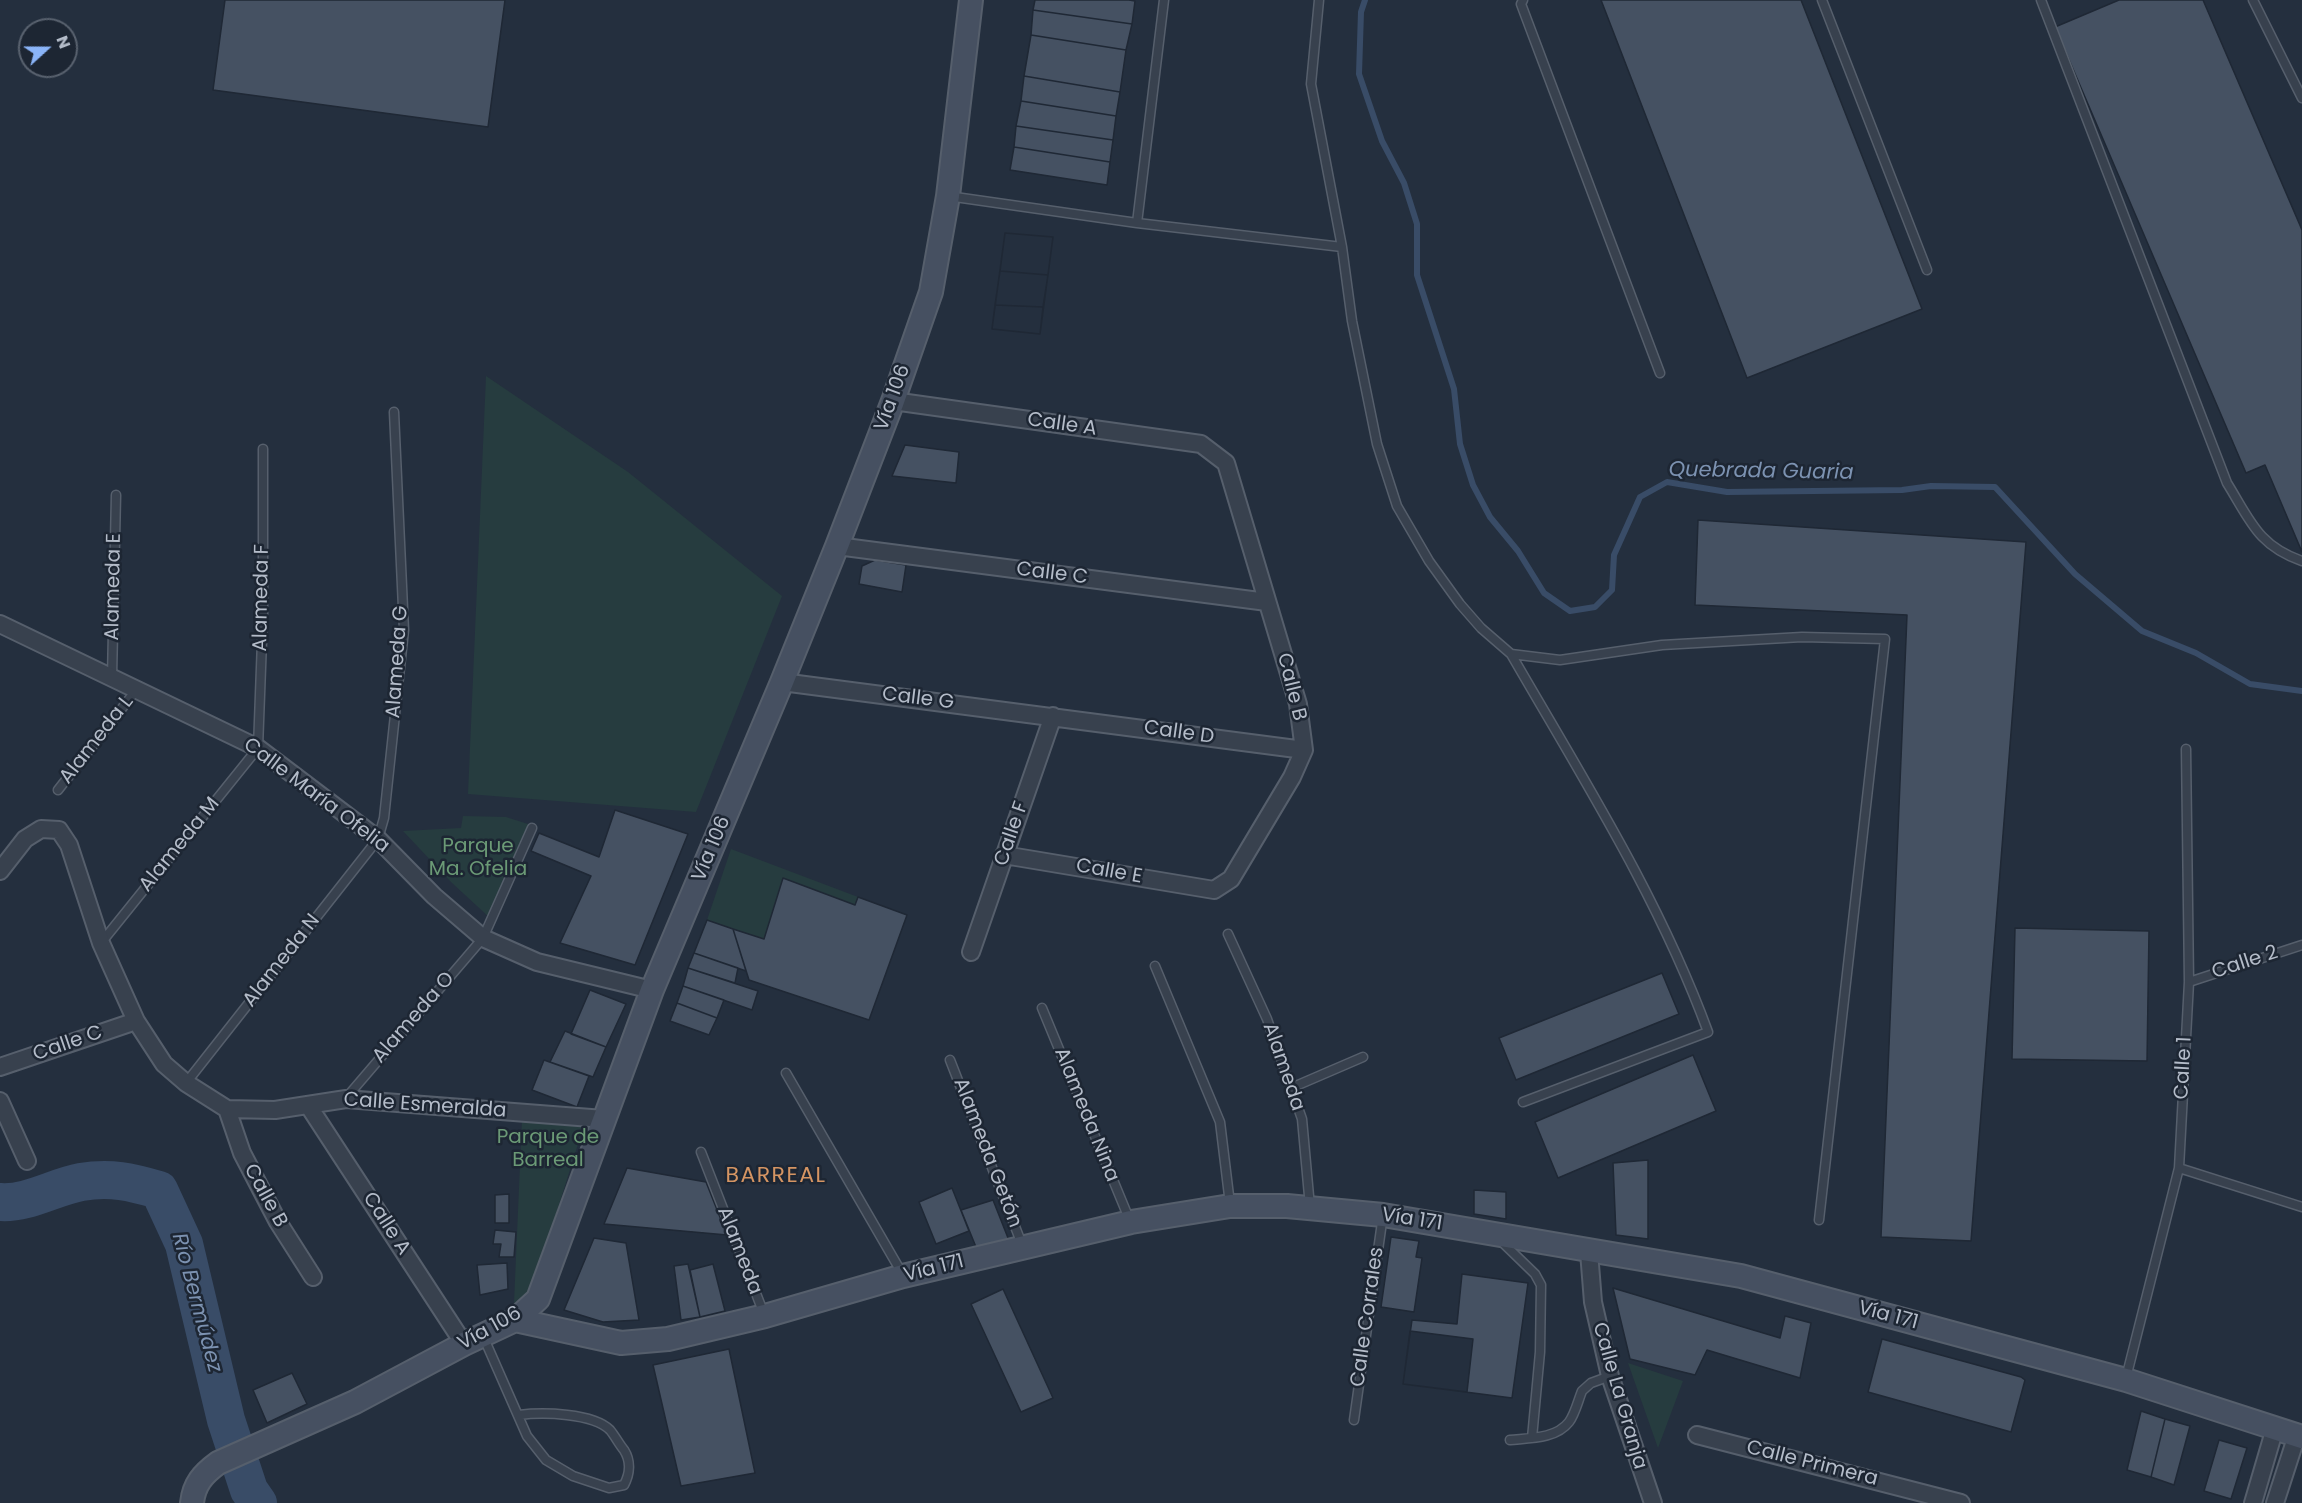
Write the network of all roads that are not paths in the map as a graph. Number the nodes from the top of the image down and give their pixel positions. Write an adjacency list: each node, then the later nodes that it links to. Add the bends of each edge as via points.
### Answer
1 (971, 0): 9 (main road, Vía 106)
2 (1164, 0): 10 (lane)
3 (1319, 0): 11 (lane, via 1311,84)
4 (1523, 0): 13 (lane, via 1521,4)
5 (1822, 0): 12 (lane)
6 (2041, 0): 20 (lane, via 2227,483 2259,536 2283,555)
7 (2253, 0): 8 (lane)
8 (2302, 98)
9 (948, 196): 10 (lane); 14 (main road, Vía 106, via 931,292)
10 (1137, 223): 11 (lane)
11 (1342, 247): 23 (lane, via 1352,321 1377,444 1397,506 1460,604)
12 (1927, 270)
13 (1660, 373)
14 (893, 401): 17 (street, Calle A, via 1201,444); 19 (main road, Vía 106)
15 (394, 412): 33 (lane, Alameda G, via 404,630 384,818)
16 (263, 448): 28 (lane, Alameda F)
17 (1226, 463): 21 (street, Calle B)
18 (116, 495): 24 (lane, Alameda E)
19 (837, 546): 21 (street, Calle C); 25 (main road, Vía 106)
20 (2302, 561)
21 (1267, 602): 30 (street, Calle B, via 1298,704)
22 (1, 626): 24 (street, Calle María Ofelia)
23 (1511, 654): 54 (lane, via 1630,860 1675,950 1708,1032); 65 (lane, via 1560,660 1662,645 1802,637 1885,639)
24 (112, 678): 26 (street, Calle María Ofelia)
25 (782, 682): 27 (street, Calle G); 43 (main road, Vía 106)
26 (137, 689): 28 (street, Calle María Ofelia); 31 (lane, Alameda L)
27 (1053, 716): 30 (street, Calle D); 34 (street, Calle F)
28 (258, 748): 33 (street, Calle María Ofelia); 38 (lane, Alameda M)
29 (2187, 749): 42 (lane, Calle 1)
30 (1304, 750): 34 (street, Calle E, via 1231,879 1214,890)
31 (58, 790)
32 (532, 828): 37 (lane, Alameda O)
33 (378, 838): 37 (street, Calle María Ofelia, via 434,896); 50 (lane, Alameda N)
34 (1004, 855): 40 (street, Calle F)
35 (0, 871): 38 (street, via 25,839 41,829 59,830 69,845)
36 (1228, 934): 51 (lane, Alameda, via 1267,1019)
37 (483, 938): 43 (street, Calle María Ofelia, via 537,962); 52 (lane, Alameda O)
38 (101, 943): 45 (street)
39 (2302, 945): 42 (lane, Calle 2)
40 (972, 952)
41 (1155, 966): 61 (lane, via 1220,1122)
42 (2188, 982): 60 (lane, Calle 1)
43 (652, 990): 57 (main road, Vía 106)
44 (1042, 1008): 66 (lane, Alameda Nina)
45 (136, 1021): 48 (street, Calle C); 50 (street, via 164,1064)
46 (1363, 1057): 51 (lane)
47 (950, 1060): 68 (lane, Alameda Getón)
48 (0, 1067)
49 (786, 1073): 70 (lane)
50 (186, 1083): 56 (street)
51 (1291, 1088): 63 (lane, Alameda, via 1302,1119)
52 (345, 1099): 55 (street, Calle Esmeralda); 57 (street, Calle Esmeralda)
53 (0, 1101): 59 (street)
54 (1523, 1102)
55 (308, 1105): 56 (street, Calle Esmeralda, via 275,1110); 74 (street, Calle A)
56 (227, 1109): 71 (street, Calle B, via 242,1153 278,1222)
57 (604, 1119): 73 (main road, Vía 106, via 538,1299)
58 (701, 1152): 72 (lane, Alameda)
59 (27, 1161)
60 (2179, 1168): 62 (lane); 76 (lane, Calle 1)
61 (1230, 1206): 63 (main road, Vía 171); 66 (main road, Vía 171)
62 (2302, 1207)
63 (1310, 1208): 64 (main road, Vía 171)
64 (1383, 1215): 67 (main road, Vía 171); 78 (lane, Calle Corrales)
65 (1819, 1220)
66 (1131, 1222): 68 (main road, Vía 171)
67 (1493, 1233): 69 (main road, Vía 171); 82 (lane, via 1541,1284)
68 (1024, 1247): 70 (main road, Vía 171)
69 (1589, 1252): 75 (street, Calle La Granja, via 1593,1302); 76 (main road, Vía 171, via 1741,1276)
70 (903, 1276): 72 (main road, Vía 171)
71 (313, 1277)
72 (765, 1316): 73 (main road, Vía 171, via 668,1340 621,1343)
73 (515, 1320): 74 (main road, Vía 106)
74 (474, 1340): 77 (lane); 85 (main road, Vía 106, via 355,1402 218,1463 209,1469)
75 (1610, 1376): 82 (lane, via 1582,1391 1565,1426); 84 (street, Calle La Granja)
76 (2126, 1380): 79 (main road, Vía 171)
77 (519, 1415): 77 (lane, via 527,1436 546,1460 573,1476 609,1488 624,1485 629,1476 628,1456 609,1429 590,1419)
78 (1354, 1420)
79 (2275, 1428): 81 (main road, Vía 171); 90 (street)
80 (1697, 1435): 86 (street, Calle Primera)
81 (2300, 1436): 91 (street)
82 (1532, 1438): 83 (lane)
83 (1510, 1440)
84 (1645, 1484): 87 (street); 88 (street, Calle La Granja)
85 (198, 1497)
86 (1939, 1500): 89 (street, Calle Primera)
87 (1638, 1503)
88 (1653, 1503)
89 (1961, 1503)
90 (2253, 1503)
91 (2275, 1503)

